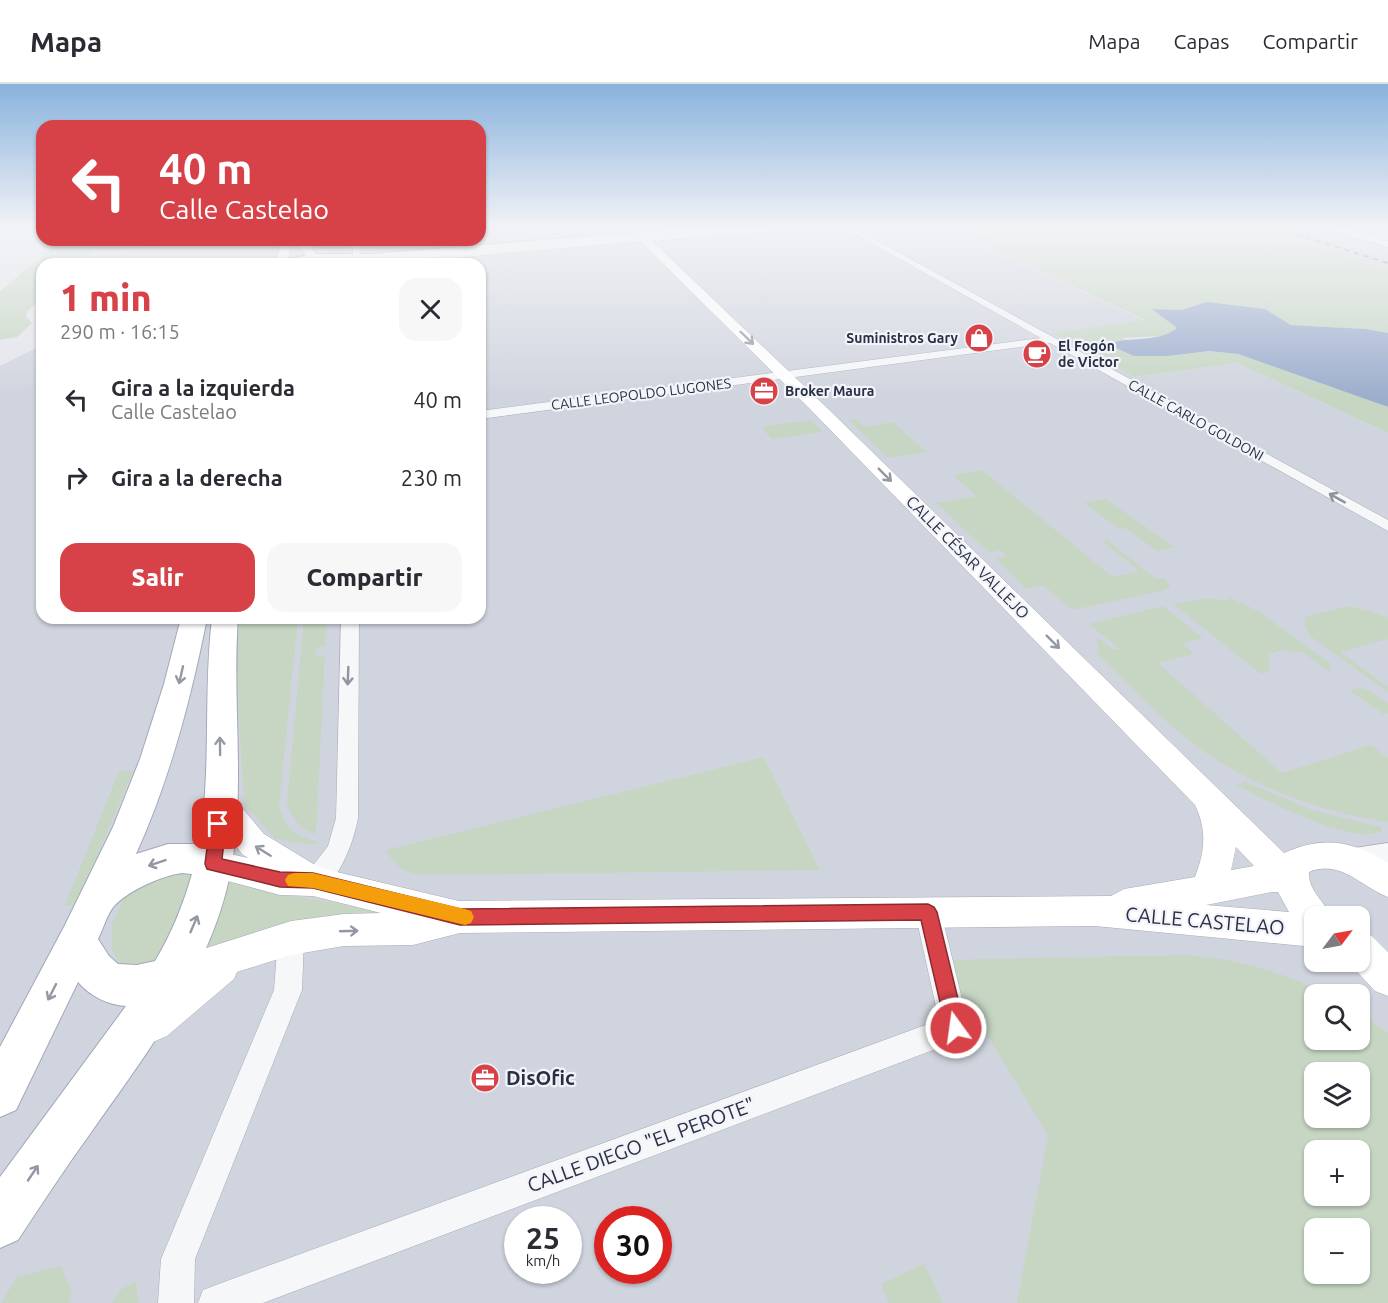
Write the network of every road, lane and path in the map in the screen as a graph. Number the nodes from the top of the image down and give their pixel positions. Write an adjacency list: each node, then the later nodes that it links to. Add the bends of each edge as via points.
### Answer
1 (689, 284): 4 (street, CALLE CÉSAR VALLEJO, one-way to 4)
2 (950, 284): 3 (street, CALLE CARLO GOLDONI)
3 (1052, 340): 4 (street, CALLE LEOPOLDO LUGONES); 6 (street, CALLE CARLO GOLDONI, one-way to 3)
4 (785, 375): 5 (street, CALLE LEOPOLDO LUGONES); 10 (street, CALLE CÉSAR VALLEJO, one-way to 10)
5 (486, 414)
6 (1388, 526)
7 (193, 624): 19 (main road, one-way to 19, via 156,759)
8 (224, 624): 11 (main road, one-way to 8, via 219,684)
9 (350, 624): 16 (street, one-way to 16, via 347,818 340,848)
10 (1206, 795): 15 (street, CALLE CÉSAR VALLEJO, via 1273,863); 18 (street, via 1218,818 1222,841)
11 (220, 804): 14 (main road); 16 (street, one-way to 11, via 253,844)
12 (1388, 853): 13 (street)
13 (1340, 857): 15 (street, via 1306,856 1295,863); 17 (street, via 1370,869)
14 (213, 864): 16 (street, CALLE CASTELAO, via 280,880); 19 (main road, one-way to 19, via 184,856 156,862); 31 (main road, one-way to 14, via 206,896)
15 (1291, 876): 18 (street, CALLE CASTELAO); 20 (street, via 1297,897)
16 (313, 881): 23 (street, CALLE CASTELAO)
17 (1388, 882)
18 (1207, 888): 21 (street, CALLE CASTELAO)
19 (100, 894): 26 (main road)
20 (1305, 906)
21 (1095, 910): 22 (street, CALLE CASTELAO); 24 (street, CALLE CASTELAO)
22 (928, 912): 23 (street, CALLE CASTELAO); 37 (street, CALLE DIEGO "EL PEROTE", via 956,1028)
23 (460, 917): 25 (street, CALLE CASTELAO, one-way to 23, via 344,930 413,929)
24 (1304, 930)
25 (291, 938): 29 (street, CALLE CASTELAO); 36 (street, via 288,990 178,1259)
26 (78, 940): 31 (main road, via 87,962 102,980 122,986); 34 (main road, one-way to 34)
27 (1370, 947): 28 (street)
28 (1388, 949)
29 (239, 955): 31 (street, CALLE CASTELAO); 33 (street)
30 (1370, 958): 32 (street)
31 (169, 977): 33 (main road)
32 (1388, 978)
33 (125, 1046): 35 (main road, one-way to 33)
34 (0, 1094)
35 (0, 1222)
36 (176, 1303)
37 (216, 1303)

